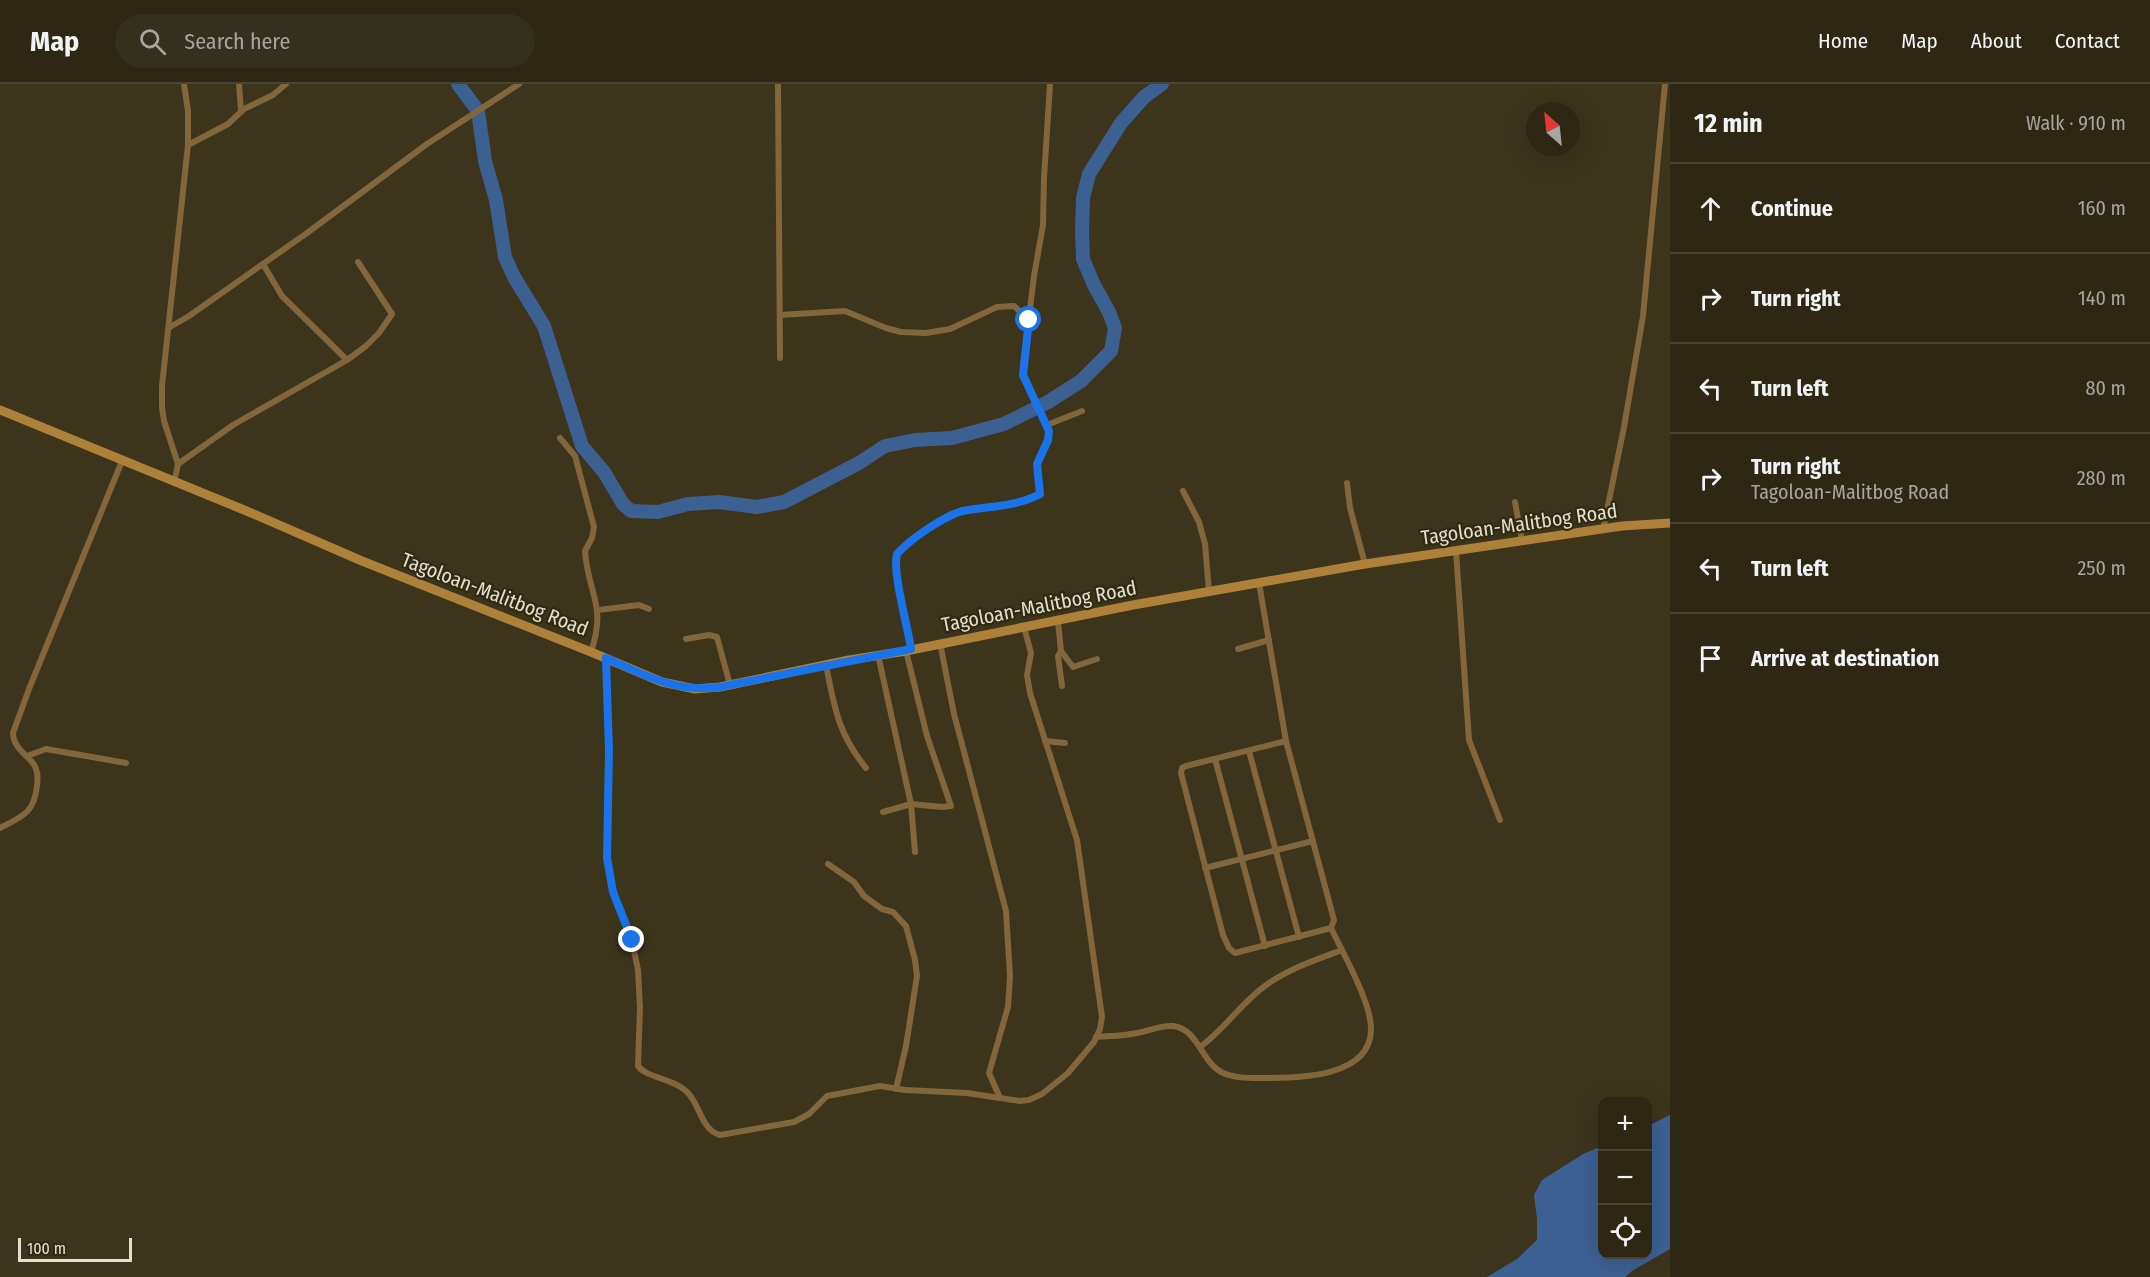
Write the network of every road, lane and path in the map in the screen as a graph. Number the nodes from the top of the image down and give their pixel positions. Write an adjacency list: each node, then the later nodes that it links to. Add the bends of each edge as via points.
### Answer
1 (184, 84): 9 (street)
2 (239, 84): 8 (street)
3 (286, 84): 8 (street)
4 (519, 84): 11 (street, via 427,144)
5 (778, 84): 12 (street)
6 (1050, 84): 13 (street, via 1043,225)
7 (1665, 84): 28 (street, via 1643,316)
8 (241, 111): 9 (street, via 228,124)
9 (188, 145): 14 (street)
10 (358, 262): 16 (street, via 392,314 366,346)
11 (263, 264): 14 (street); 16 (street, via 282,296)
12 (780, 315): 13 (street, via 845,311 879,326 915,334 950,329 997,307 1014,306); 15 (street)
13 (1029, 320): 19 (street, via 1023,371)
14 (170, 327): 22 (street, via 162,407)
15 (780, 358)
16 (347, 360): 22 (street, via 233,426)
17 (0, 410): 21 (main road, Tagoloan-Malitbog Road)
18 (1082, 411): 19 (street)
19 (1047, 425): 42 (street, via 1049,435 1037,464 1040,494 1019,502 950,515 897,554)
20 (560, 438): 35 (street, via 575,456 590,508 594,531 585,551)
21 (122, 461): 23 (main road, Tagoloan-Malitbog Road); 55 (street, via 13,733 13,740)
22 (178, 464): 23 (street)
23 (174, 483): 44 (main road, Tagoloan-Malitbog Road)
24 (1347, 483): 31 (street)
25 (1183, 491): 33 (street, via 1205,544)
26 (1515, 502): 29 (street)
27 (1670, 523): 28 (main road, Tagoloan-Malitbog Road)
28 (1603, 530): 29 (main road, Tagoloan-Malitbog Road)
29 (1522, 541): 30 (main road, Tagoloan-Malitbog Road)
30 (1456, 551): 31 (main road, Tagoloan-Malitbog Road); 61 (street, via 1469,740)
31 (1365, 564): 32 (main road, Tagoloan-Malitbog Road)
32 (1259, 584): 33 (main road, Tagoloan-Malitbog Road); 39 (street)
33 (1209, 591): 36 (main road, Tagoloan-Malitbog Road)
34 (649, 609): 35 (street, via 639,605)
35 (598, 610): 44 (street)
36 (1058, 621): 37 (main road, Tagoloan-Malitbog Road); 43 (street)
37 (1024, 627): 40 (main road, Tagoloan-Malitbog Road); 51 (street, via 1031,658 1027,675)
38 (686, 639): 49 (street, via 709,635 717,638)
39 (1269, 640): 41 (street); 52 (street)
40 (940, 643): 42 (main road, Tagoloan-Malitbog Road); 76 (street, via 954,714 1006,911 1008,1007 989,1072)
41 (1238, 649)
42 (908, 650): 45 (main road, Tagoloan-Malitbog Road); 59 (street, via 927,736 951,806)
43 (1061, 651): 47 (street, via 1073,666); 50 (street, via 1058,656)
44 (591, 652): 46 (main road, Tagoloan-Malitbog Road)
45 (878, 655): 48 (main road, Tagoloan-Malitbog Road); 59 (street)
46 (606, 658): 49 (main road, Tagoloan-Malitbog Road, via 678,687 708,689); 75 (street, via 607,858 613,892 632,940 638,970 640,1070 687,1091 709,1129 720,1134 794,1122 831,1095 880,1086)
47 (1097, 659)
48 (826, 665): 49 (main road, Tagoloan-Malitbog Road); 58 (street, via 839,724)
49 (730, 685)
50 (1062, 686)
51 (1045, 741): 53 (street); 73 (street, via 1077,840 1102,1017)
52 (1286, 741): 54 (street); 63 (street)
53 (1065, 743)
54 (1249, 751): 56 (street); 64 (street)
55 (27, 756): 57 (street, via 46,749); 62 (street, via 38,775 34,803)
56 (1215, 759): 66 (street); 68 (street, via 1181,770)
57 (126, 762)
58 (866, 768)
59 (911, 804): 60 (street); 65 (street)
60 (883, 812)
61 (1500, 820)
62 (0, 828)
63 (1313, 841): 64 (street); 69 (street, via 1334,920)
64 (1276, 851): 66 (street); 70 (street)
65 (915, 852)
66 (1242, 860): 68 (street); 71 (street)
67 (828, 864): 75 (street, via 854,882 864,897 893,912 906,926 917,976)
68 (1205, 868): 71 (street, via 1229,948 1235,953)
69 (1331, 928): 70 (street); 72 (street)
70 (1299, 937): 71 (street)
71 (1265, 946)
72 (1342, 950): 74 (street, via 1266,985); 74 (street, via 1367,1008 1371,1028 1370,1040 1358,1059 1324,1074 1244,1078 1219,1071)
73 (1096, 1037): 74 (street, via 1173,1026 1190,1034); 76 (street, via 1068,1073 1042,1094 1020,1101)
74 (1200, 1047)
75 (896, 1089): 76 (street)
76 (1000, 1098)

